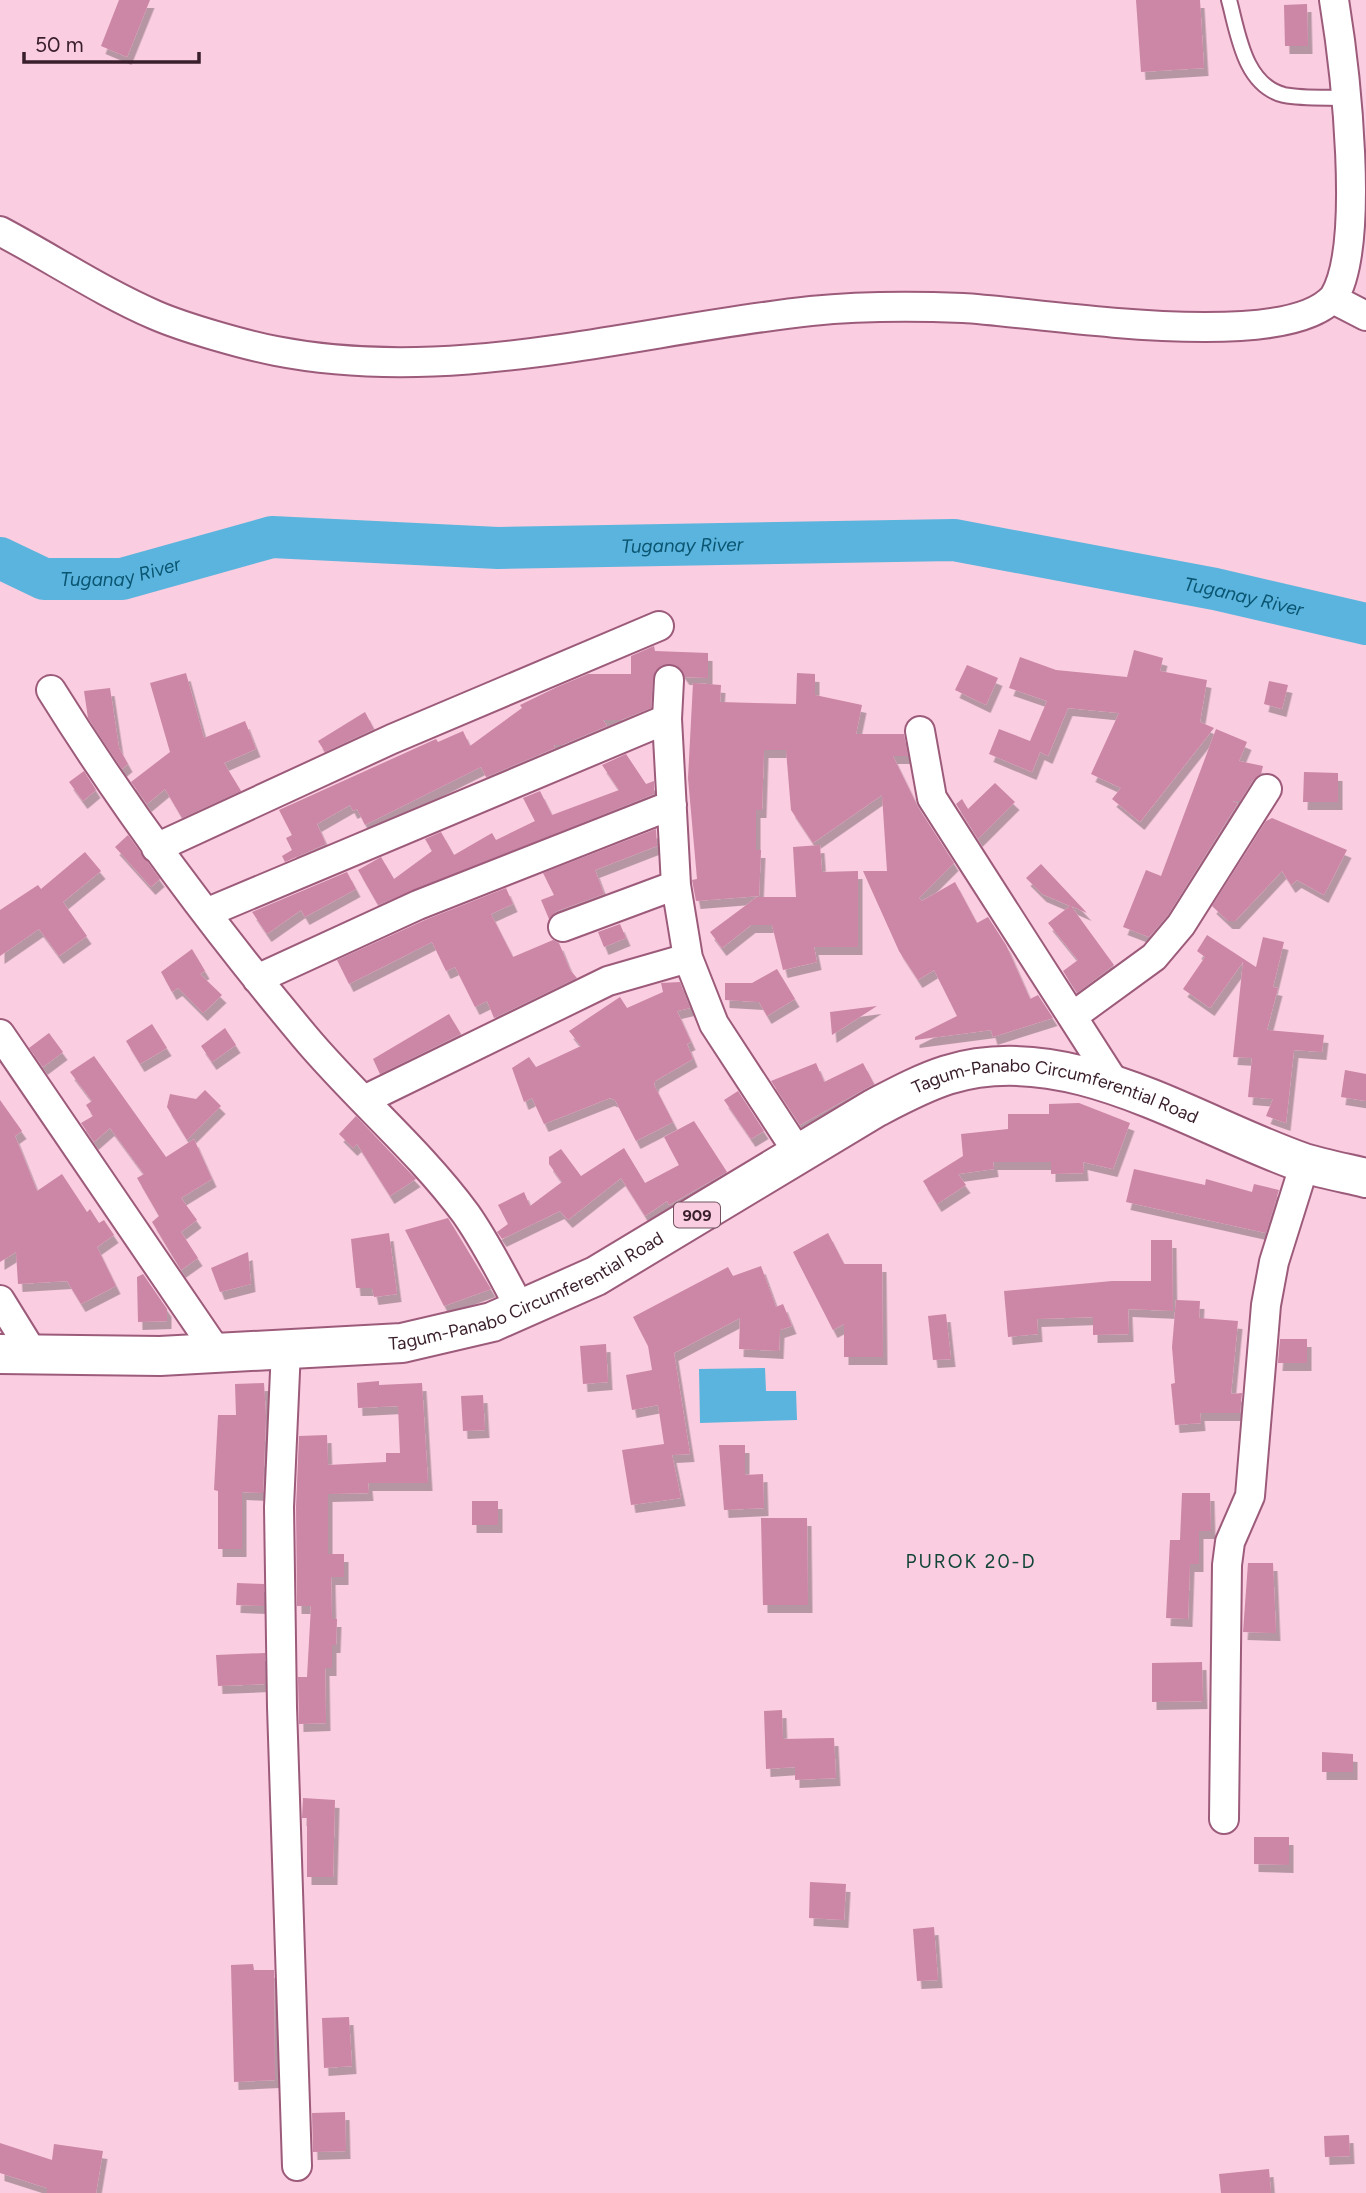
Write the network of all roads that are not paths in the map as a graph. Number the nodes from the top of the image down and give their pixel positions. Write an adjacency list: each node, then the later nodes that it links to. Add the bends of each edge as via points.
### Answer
1 (1229, 0): 3 (lane, via 1246,61 1263,84 1283,95)
2 (1335, 0): 3 (street)
3 (1358, 97): 5 (street, via 1356,234 1352,258)
4 (0, 231): 5 (street, via 157,316 276,351 358,359 468,360 813,311 895,307 1178,327 1247,327 1294,319)
5 (1333, 299): 6 (street)
6 (1366, 316)
7 (659, 626): 14 (street, via 392,739)
8 (669, 680): 10 (street)
9 (51, 690): 14 (street)
10 (667, 719): 13 (street); 16 (street)
11 (920, 731): 20 (street, via 932,798)
12 (1267, 789): 20 (street, via 1181,925 1154,957)
13 (672, 805): 15 (street); 19 (street, via 418,905)
14 (156, 848): 16 (street)
15 (676, 885): 17 (street); 18 (street)
16 (206, 913): 19 (street)
17 (562, 928)
18 (688, 958): 23 (street, via 608,981); 24 (street, via 714,1024)
19 (257, 979): 23 (street)
20 (1073, 1016): 22 (street)
21 (0, 1034): 30 (street)
22 (1116, 1085): 24 (main road, Tagum-Panabo Circumferential Road / 909, via 1026,1067 949,1074 874,1108); 25 (main road, Tagum-Panabo Circumferential Road / 909)
23 (364, 1100): 28 (street, via 466,1214)
24 (799, 1154): 28 (main road, Tagum-Panabo Circumferential Road / 909, via 596,1276)
25 (1305, 1163): 26 (main road, Tagum-Panabo Circumferential Road / 909); 32 (street, via 1274,1262 1266,1305 1250,1496 1230,1542 1227,1565)
26 (1366, 1178)
27 (0, 1300): 31 (street)
28 (521, 1311): 29 (main road, Tagum-Panabo Circumferential Road / 909, via 459,1332 402,1343)
29 (286, 1349): 30 (main road, Tagum-Panabo Circumferential Road / 909); 33 (street, via 279,1507)
30 (217, 1353): 31 (main road, Tagum-Panabo Circumferential Road / 909)
31 (17, 1355)
32 (1224, 1819)
33 (297, 2166)

